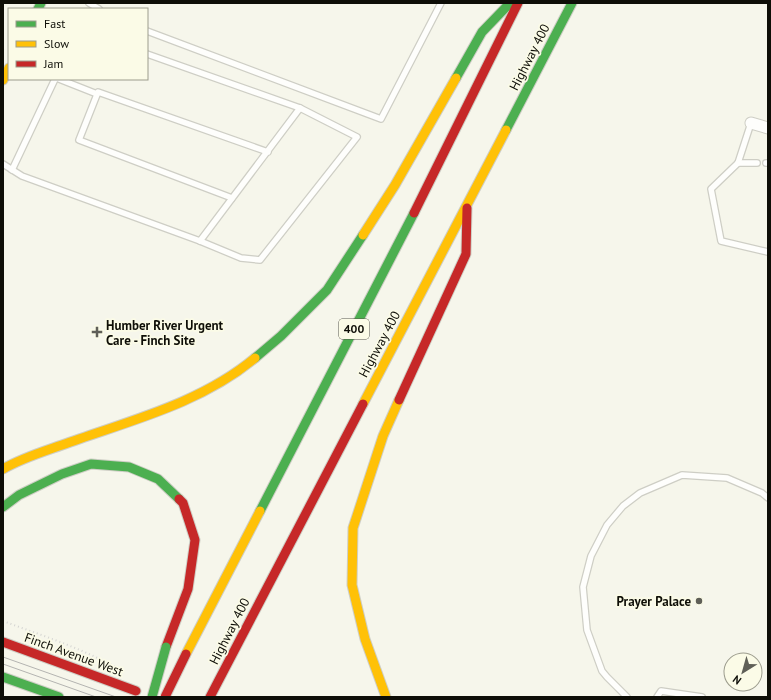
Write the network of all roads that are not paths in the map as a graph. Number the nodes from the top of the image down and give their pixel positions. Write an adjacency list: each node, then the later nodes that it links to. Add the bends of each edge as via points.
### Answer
1 (441, 3): 5 (lane, via 381,119)
2 (510, 3): 24 (main road, via 482,32 395,184 327,290 282,336 220,383 150,416 68,442 17,461)
3 (518, 3): 33 (main road, 400, bridge, via 406,228)
4 (572, 3): 21 (main road, Highway 400)
5 (148, 31)
6 (148, 54): 12 (lane)
7 (8, 70): 8 (main road)
8 (3, 80)
9 (54, 80): 19 (lane)
10 (62, 80): 11 (lane)
11 (97, 94): 15 (lane, via 98,92); 20 (lane, via 79,140)
12 (300, 108): 15 (lane); 22 (lane, via 356,137 260,260 241,258)
13 (751, 123): 14 (street); 16 (lane)
14 (768, 128)
15 (268, 152): 20 (lane)
16 (738, 163): 17 (lane); 23 (lane, via 711,189 721,242)
17 (758, 163)
18 (3, 164): 19 (lane)
19 (12, 170): 22 (lane, via 22,176)
20 (232, 198): 22 (lane)
21 (467, 204): 28 (main road, Highway 400); 36 (main road, via 466,254 382,436 353,528 352,585 365,639)
22 (200, 241)
23 (768, 252)
24 (3, 469)
25 (768, 498): 37 (lane, via 727,478 682,476 640,494 623,506 607,525 591,556 583,587 587,630 602,671)
26 (3, 507): 32 (main road, bridge, via 19,495 62,474 91,464 129,467 158,479 183,503 195,540 188,589 166,647)
27 (3, 642): 30 (main road, Finch Avenue West)
28 (222, 674): 34 (main road, Highway 400); 35 (main road)
29 (3, 678): 31 (main road)
30 (136, 691)
31 (58, 697)
32 (152, 697)
33 (165, 697)
34 (210, 697)
35 (214, 697)
36 (386, 697)
37 (627, 697)
38 (656, 697): 39 (lane, via 661,691)
39 (702, 697)

